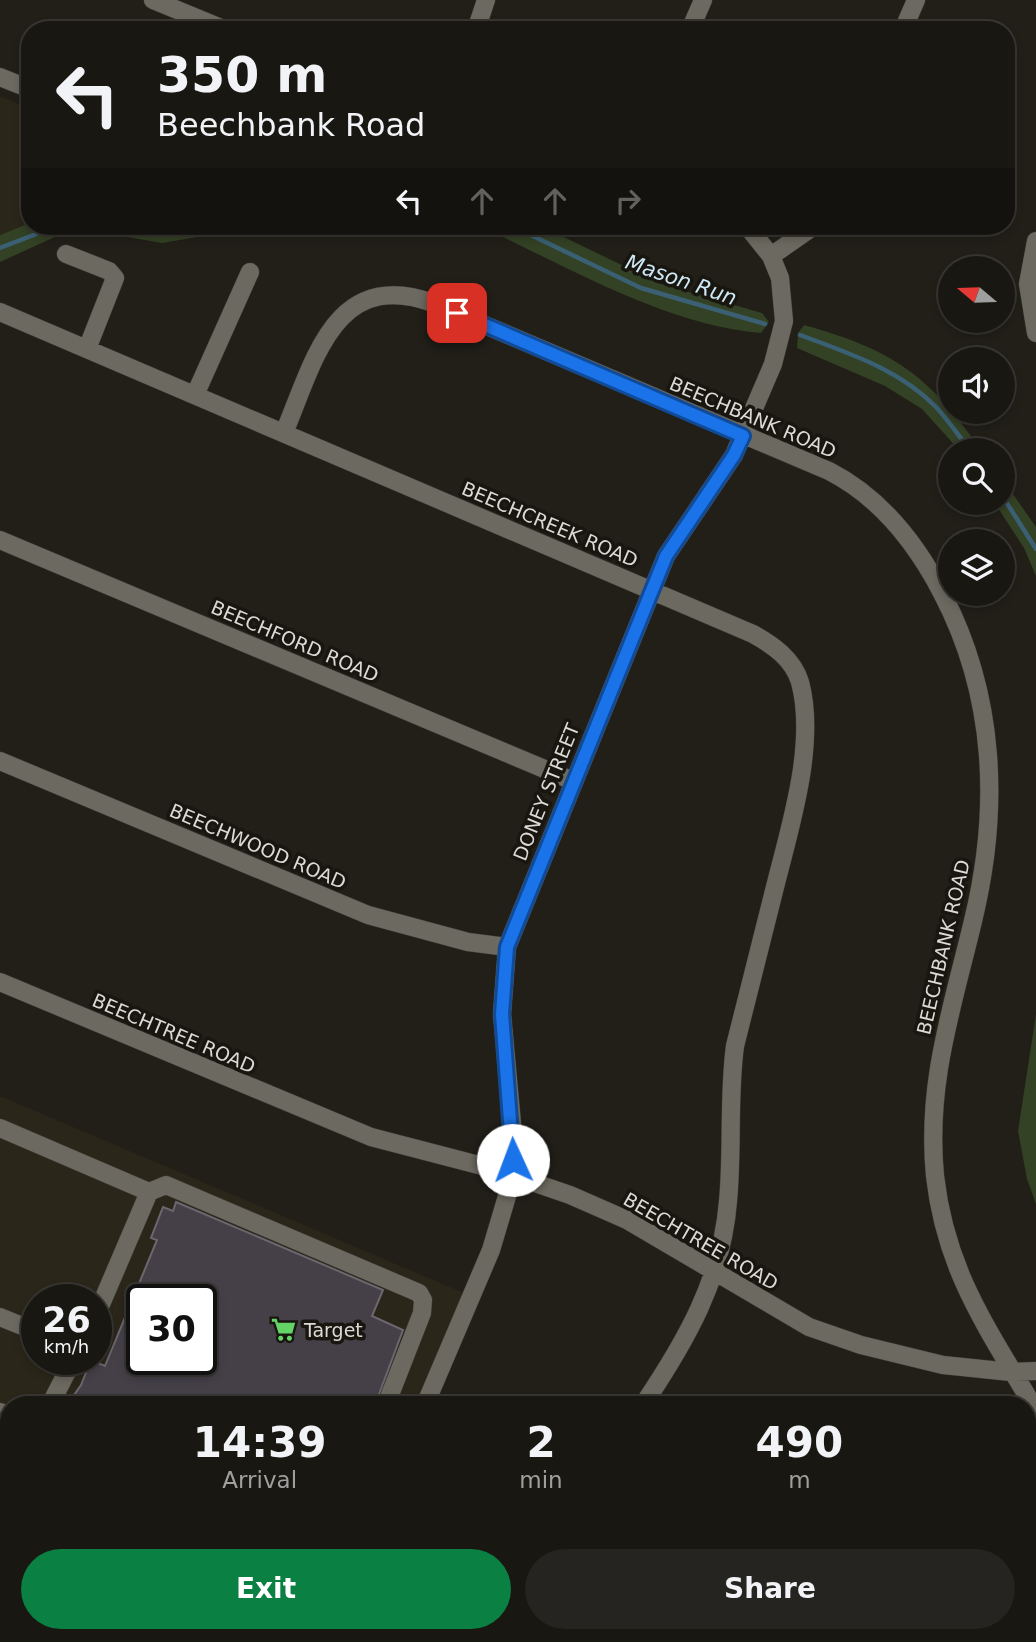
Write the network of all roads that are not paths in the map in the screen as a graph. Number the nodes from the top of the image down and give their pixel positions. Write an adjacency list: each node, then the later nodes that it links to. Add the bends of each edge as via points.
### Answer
1 (153, 0): 5 (street)
2 (486, 0): 6 (street)
3 (703, 0): 7 (street)
4 (916, 0): 8 (street)
5 (204, 21)
6 (479, 21)
7 (694, 21)
8 (907, 21)
9 (0, 77): 10 (street)
10 (21, 85)
11 (754, 235): 15 (street, DONEY STREET)
12 (801, 235): 15 (street)
13 (1036, 241): 18 (street, via 1028,284)
14 (66, 254): 19 (street, via 115,278)
15 (772, 256): 22 (street, DONEY STREET, via 784,321 774,364)
16 (250, 272): 20 (street)
17 (0, 312): 19 (street, BEECHCREEK ROAD)
18 (1036, 333)
19 (87, 349): 20 (street, BEECHCREEK ROAD)
20 (195, 395): 21 (street, BEECHCREEK ROAD)
21 (284, 433): 22 (street, BEECHBANK ROAD, via 333,325 358,303 388,294 433,303); 24 (street, BEECHCREEK ROAD)
22 (743, 436): 24 (street, DONEY STREET, via 666,556); 37 (street, BEECHBANK ROAD, via 851,482 880,506 935,578 973,669 988,735 991,794 984,867 934,1084 935,1175 955,1265)
23 (0, 540): 26 (street, BEECHFORD ROAD)
24 (652, 591): 26 (street, DONEY STREET); 32 (street, BEECHCREEK ROAD, via 768,642 791,665 803,698 803,754 789,831 735,1046 729,1201)
25 (0, 761): 27 (street, BEECHWOOD ROAD, via 368,915 468,942)
26 (573, 781): 27 (street, DONEY STREET)
27 (507, 947): 30 (street, DONEY STREET, via 502,1014)
28 (0, 982): 30 (street, BEECHTREE ROAD, via 346,1127)
29 (0, 1128): 31 (street)
30 (513, 1175): 32 (street, BEECHTREE ROAD, via 627,1220); 41 (street, DONEY STREET, via 491,1250)
31 (149, 1192): 33 (street); 40 (street, via 166,1185 419,1293 424,1300 422,1314)
32 (716, 1272): 37 (street, BEECHTREE ROAD, via 809,1326 861,1345 943,1365); 42 (street, BEECHCREEK ROAD, via 679,1351)
33 (110, 1284)
34 (0, 1317): 35 (street)
35 (21, 1326)
36 (1036, 1371): 37 (street, BEECHTREE ROAD)
37 (1011, 1372): 43 (street, BEECHBANK ROAD)
38 (65, 1375): 39 (street)
39 (55, 1396)
40 (390, 1396)
41 (429, 1396)
42 (649, 1396)
43 (1026, 1396)

